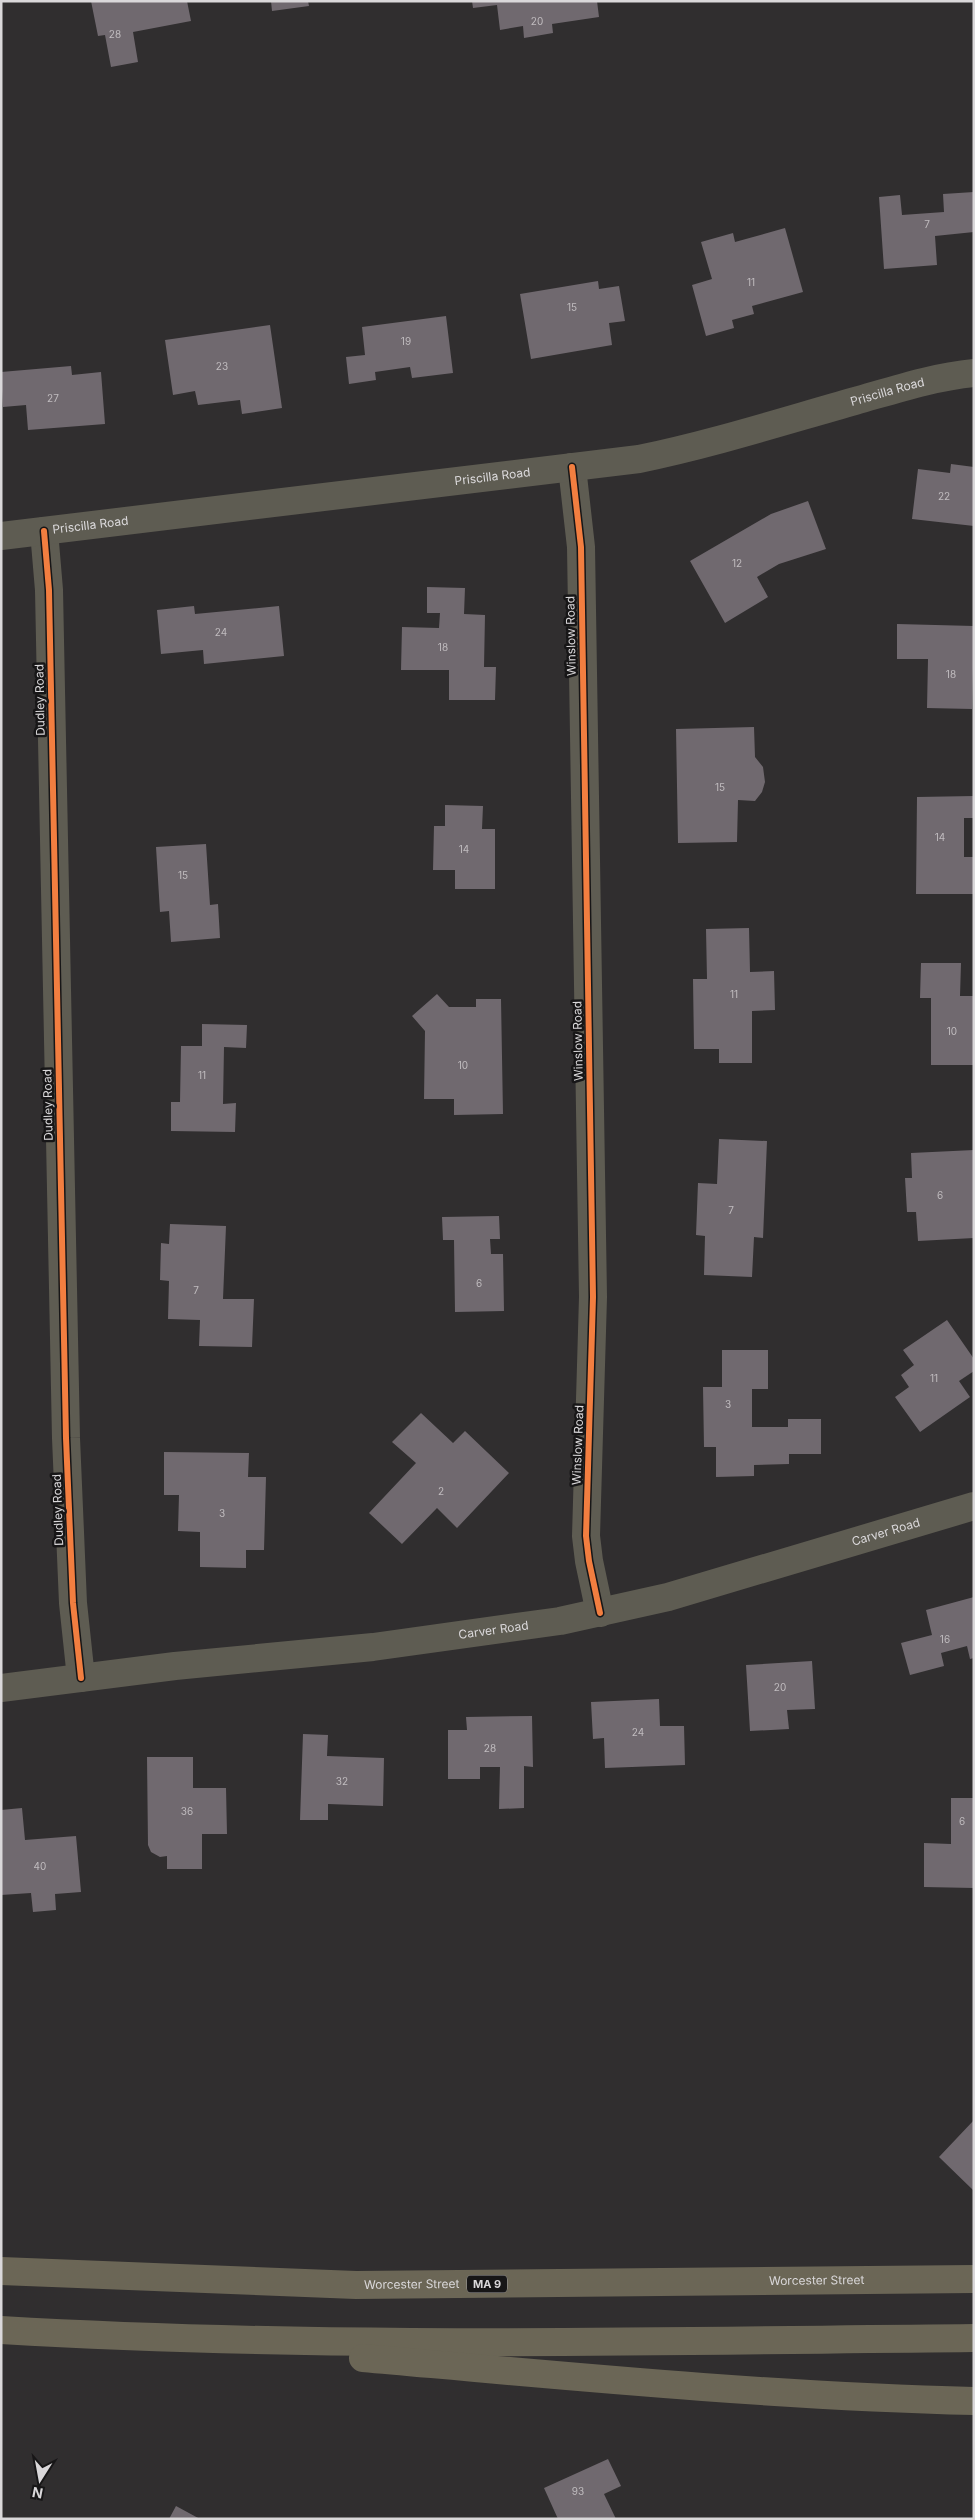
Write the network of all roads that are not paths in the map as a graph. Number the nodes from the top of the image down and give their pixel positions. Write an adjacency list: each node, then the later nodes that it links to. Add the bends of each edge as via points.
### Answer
1 (974, 373): 2 (street, Priscilla Road, via 909,385 673,452)
2 (572, 467): 3 (street, Priscilla Road); 6 (street, Winslow Road, via 581,547 593,1287 586,1536)
3 (44, 531): 4 (street, Priscilla Road); 7 (street, Dudley Road, via 50,600 66,1438 73,1603)
4 (1, 536)
5 (974, 1506): 6 (street, Carver Road, via 668,1597)
6 (600, 1613): 7 (street, Carver Road, via 373,1647)
7 (81, 1678): 8 (street, Carver Road)
8 (1, 1688)
9 (1, 2271): 10 (highway, Worcester Street / MA 9, via 356,2285)
10 (974, 2280)
11 (1, 2330): 12 (highway)
12 (128, 2337): 13 (highway, via 450,2343); 14 (highway, via 588,2378)
13 (974, 2338)
14 (974, 2401)

